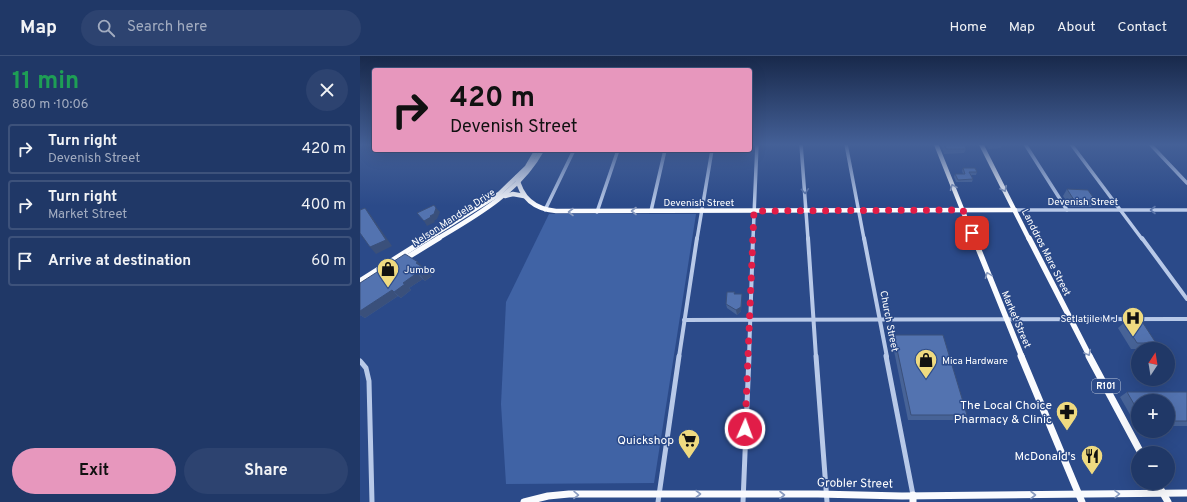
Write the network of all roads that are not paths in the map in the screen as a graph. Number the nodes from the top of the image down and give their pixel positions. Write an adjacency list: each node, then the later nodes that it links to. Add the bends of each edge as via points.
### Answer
1 (528, 165): 15 (main road, Nelson Mandela Drive)
2 (535, 165): 17 (main road, Nelson Mandela Drive)
3 (567, 165): 21 (street)
4 (613, 165): 31 (street)
5 (662, 165): 28 (street)
6 (709, 165): 32 (street)
7 (756, 165): 29 (street)
8 (803, 165): 30 (street, one-way to 30)
9 (850, 165): 22 (street, Church Street)
10 (945, 165): 23 (main road, Market Street, one-way to 10)
11 (992, 165): 24 (main road, Landdros Mare Street / R101, one-way to 24)
12 (1038, 165): 25 (street)
13 (1086, 165): 26 (street)
14 (1170, 165): 16 (street)
15 (517, 177): 17 (main road, Devenish Street); 18 (main road, Nelson Mandela Drive)
16 (1187, 183)
17 (518, 184): 18 (main road, Nelson Mandela Drive); 19 (main road, Devenish Street)
18 (498, 196): 19 (main road); 20 (main road, Nelson Mandela Drive); 20 (main road, Nelson Mandela Drive)
19 (524, 196): 21 (main road, Devenish Street, via 535,206)
20 (484, 206): 33 (main road, Nelson Mandela Drive); 34 (main road, Nelson Mandela Drive)
21 (545, 210): 31 (main road, Devenish Street, one-way to 21)
22 (858, 210): 23 (main road, Devenish Street); 30 (main road, Devenish Street); 36 (street, Church Street)
23 (963, 210): 24 (main road, Devenish Street); 37 (main road, Market Street, one-way to 23)
24 (1015, 210): 25 (street, Devenish Street); 38 (main road, Landdros Mare Street / R101)
25 (1067, 210): 26 (street, Devenish Street)
26 (1120, 210): 27 (street, Devenish Street, one-way to 26); 35 (street)
27 (1187, 210)
28 (651, 211): 31 (main road, Devenish Street, one-way to 31); 32 (main road, Devenish Street)
29 (754, 211): 30 (main road, Devenish Street); 32 (main road, Devenish Street); 41 (street)
30 (806, 211): 42 (street)
31 (597, 212)
32 (701, 212): 40 (street)
33 (360, 281)
34 (360, 286)
35 (1187, 299)
36 (879, 319): 37 (street); 42 (street); 52 (street, Church Street)
37 (1006, 319): 38 (street); 51 (main road, Market Street)
38 (1070, 319): 39 (street); 44 (main road, Landdros Mare Street / R101, one-way to 44)
39 (1187, 319)
40 (684, 320): 41 (street); 48 (street)
41 (749, 320): 42 (street); 49 (street)
42 (815, 320): 50 (street)
43 (360, 361): 53 (street, via 366,368 369,382)
44 (1137, 446)
45 (1161, 490): 46 (main road)
46 (1163, 494): 47 (main road, Grobler Street); 51 (main road, Grobler Street, one-way to 46); 55 (main road)
47 (1187, 494)
48 (658, 498): 49 (main road, Grobler Street, one-way to 49); 54 (main road, Grobler Street, one-way to 48, via 569,494)
49 (743, 498): 50 (main road, Grobler Street, one-way to 50)
50 (827, 498): 52 (main road, Grobler Street)
51 (1080, 498): 52 (main road, Grobler Street, one-way to 51)
52 (913, 499)
53 (372, 502)
54 (524, 502)
55 (1168, 502)

